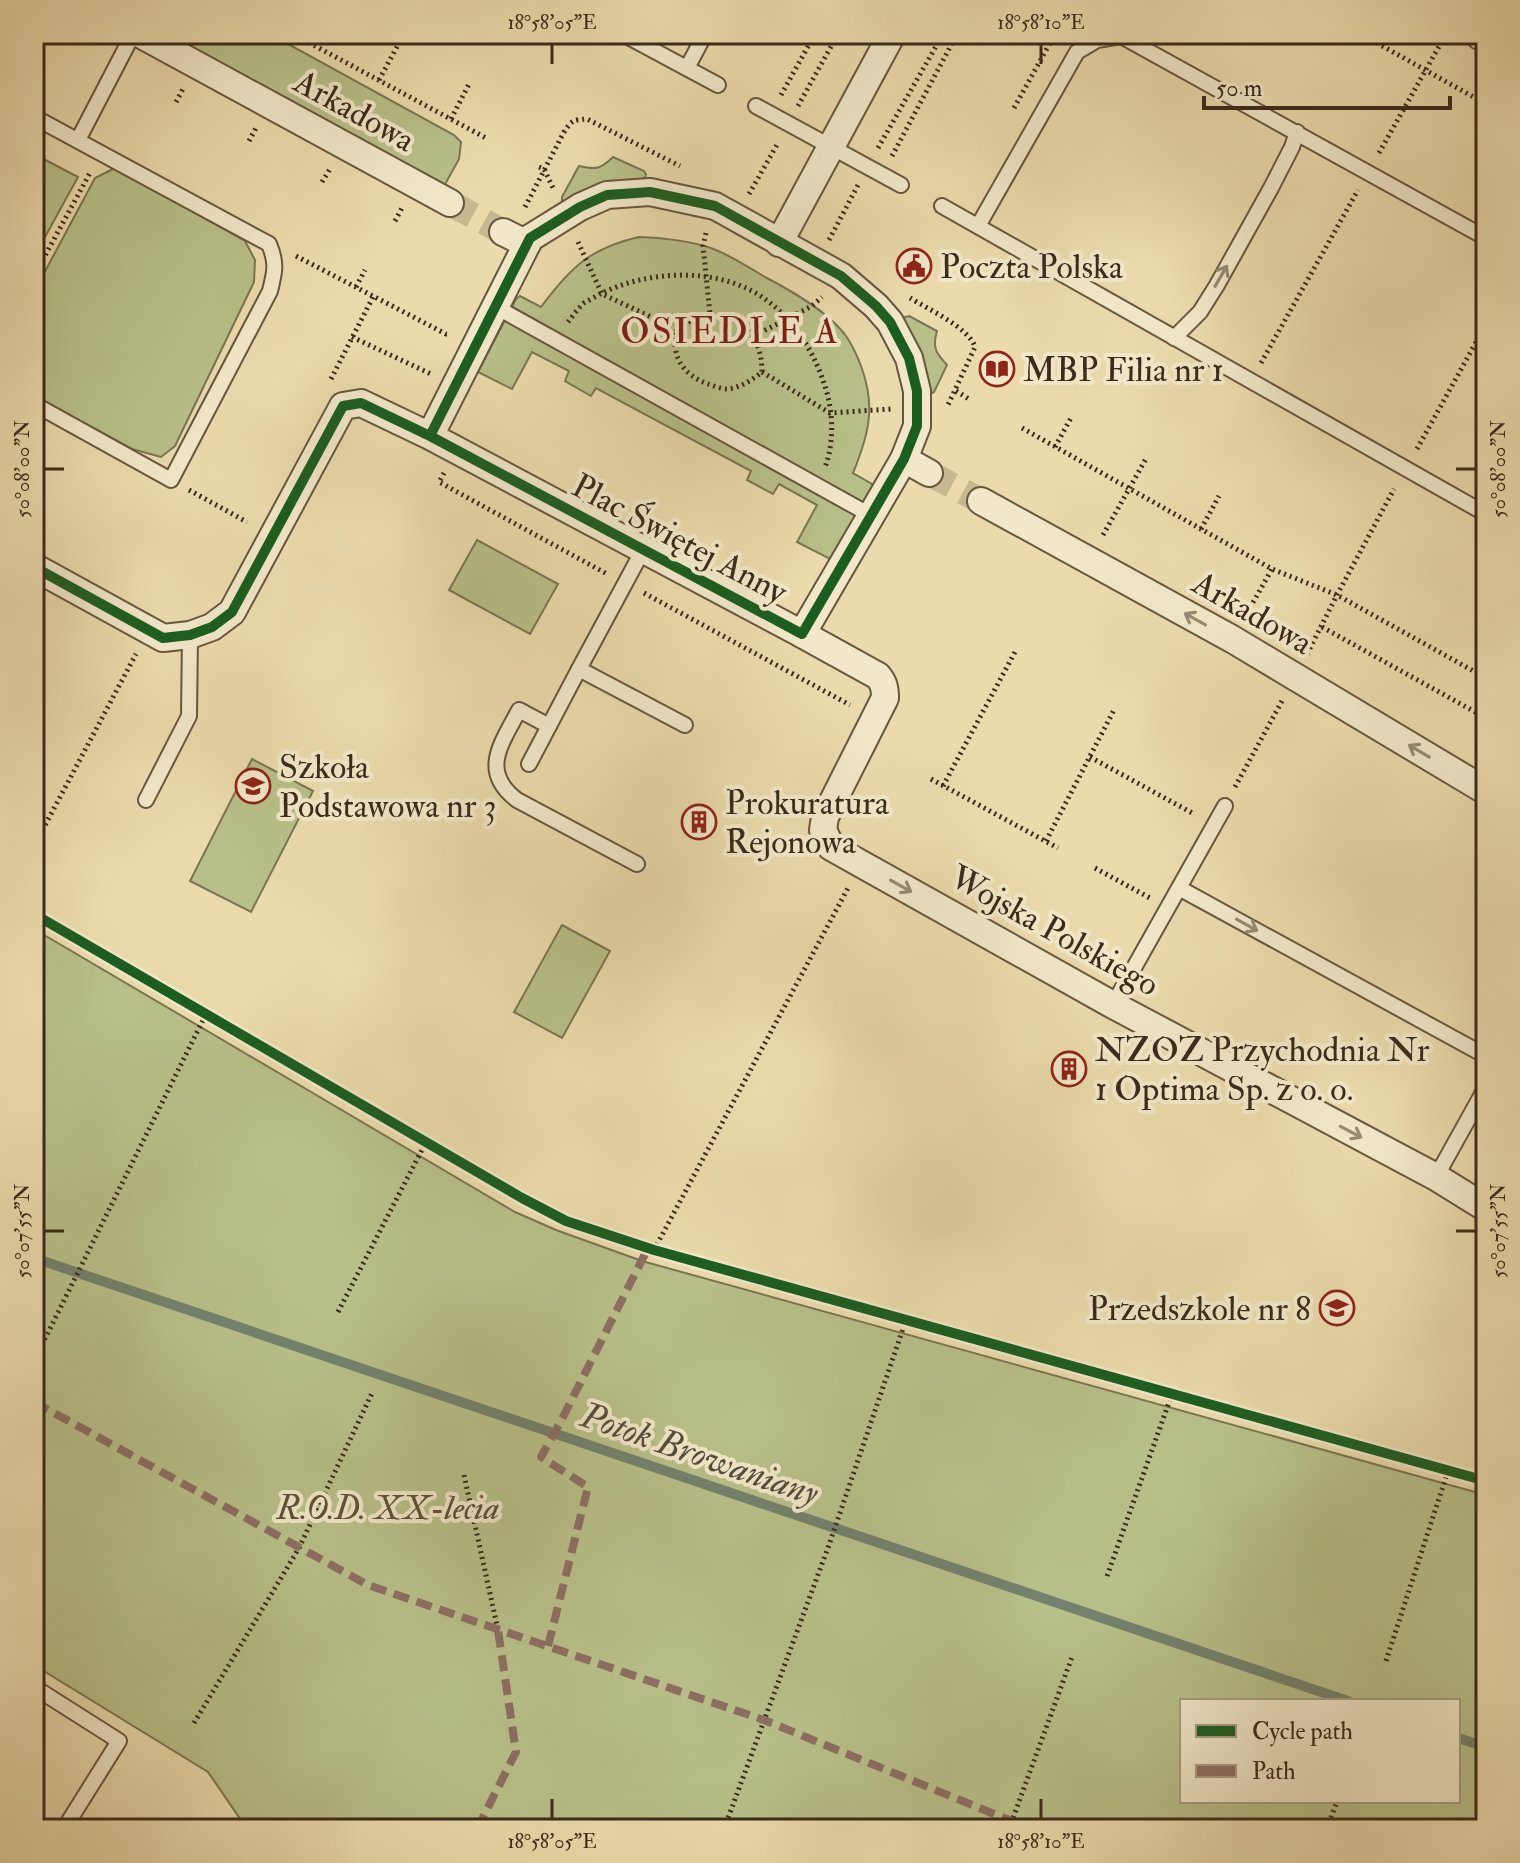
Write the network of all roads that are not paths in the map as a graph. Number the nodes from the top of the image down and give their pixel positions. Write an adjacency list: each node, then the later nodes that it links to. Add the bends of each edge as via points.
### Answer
1 (133, 34): 11 (lane)
2 (140, 34): 14 (street, Arkadowa)
3 (623, 34): 6 (lane)
4 (705, 34): 6 (lane)
5 (892, 34): 12 (street)
6 (687, 68): 7 (lane)
7 (718, 85)
8 (756, 106): 12 (lane)
9 (34, 117): 11 (lane)
10 (1297, 132): 16 (lane, via 1128,39 1097,40 1077,52); 18 (lane); 22 (lane, one-way to 10, via 1217,285)
11 (78, 140): 23 (lane, via 269,244 275,271 270,291 171,480)
12 (831, 147): 13 (lane); 19 (street)
13 (901, 185)
14 (450, 203)
15 (942, 206): 16 (lane)
16 (978, 226): 22 (lane)
17 (503, 232): 20 (street)
18 (1486, 238)
19 (779, 243): 20 (street, Plac Świętej Anny, via 715,206 630,192 580,207); 25 (street, Plac Świętej Anny, via 838,264 890,322 909,358 917,391 917,426)
20 (527, 244): 21 (street, Plac Świętej Anny)
21 (496, 307): 24 (street, Plac Świętej Anny); 29 (lane)
22 (1174, 338): 28 (lane)
23 (34, 404)
24 (430, 436): 30 (street, Plac Świętej Anny); 33 (street, via 336,395 232,612)
25 (904, 459): 26 (street); 29 (street, Plac Świętej Anny)
26 (929, 473)
27 (981, 501): 38 (street, Arkadowa, one-way to 27, via 1232,639)
28 (1486, 514)
29 (872, 516): 32 (street, Plac Świętej Anny)
30 (643, 550): 32 (street, Plac Świętej Anny); 34 (lane)
31 (34, 567): 33 (street, via 163,638)
32 (802, 634): 43 (street, Wojska Polskiego, one-way to 43, via 884,683 885,698 825,817 823,830 831,847)
33 (190, 635): 39 (lane, via 189,716)
34 (579, 669): 35 (lane); 36 (lane)
35 (685, 725)
36 (549, 726): 37 (lane); 41 (lane, via 519,710 497,752 498,780 517,800)
37 (529, 764)
38 (1486, 791)
39 (146, 800)
40 (1225, 806): 42 (lane)
41 (637, 864)
42 (1179, 888): 43 (lane); 44 (lane, one-way to 44)
43 (1113, 1005): 46 (street, Wojska Polskiego, one-way to 46)
44 (1486, 1056)
45 (1486, 1087): 46 (lane)
46 (1436, 1177): 47 (street, Wojska Polskiego)
47 (1486, 1208)
48 (34, 1687): 49 (lane, via 119,1741)
49 (64, 1829)

